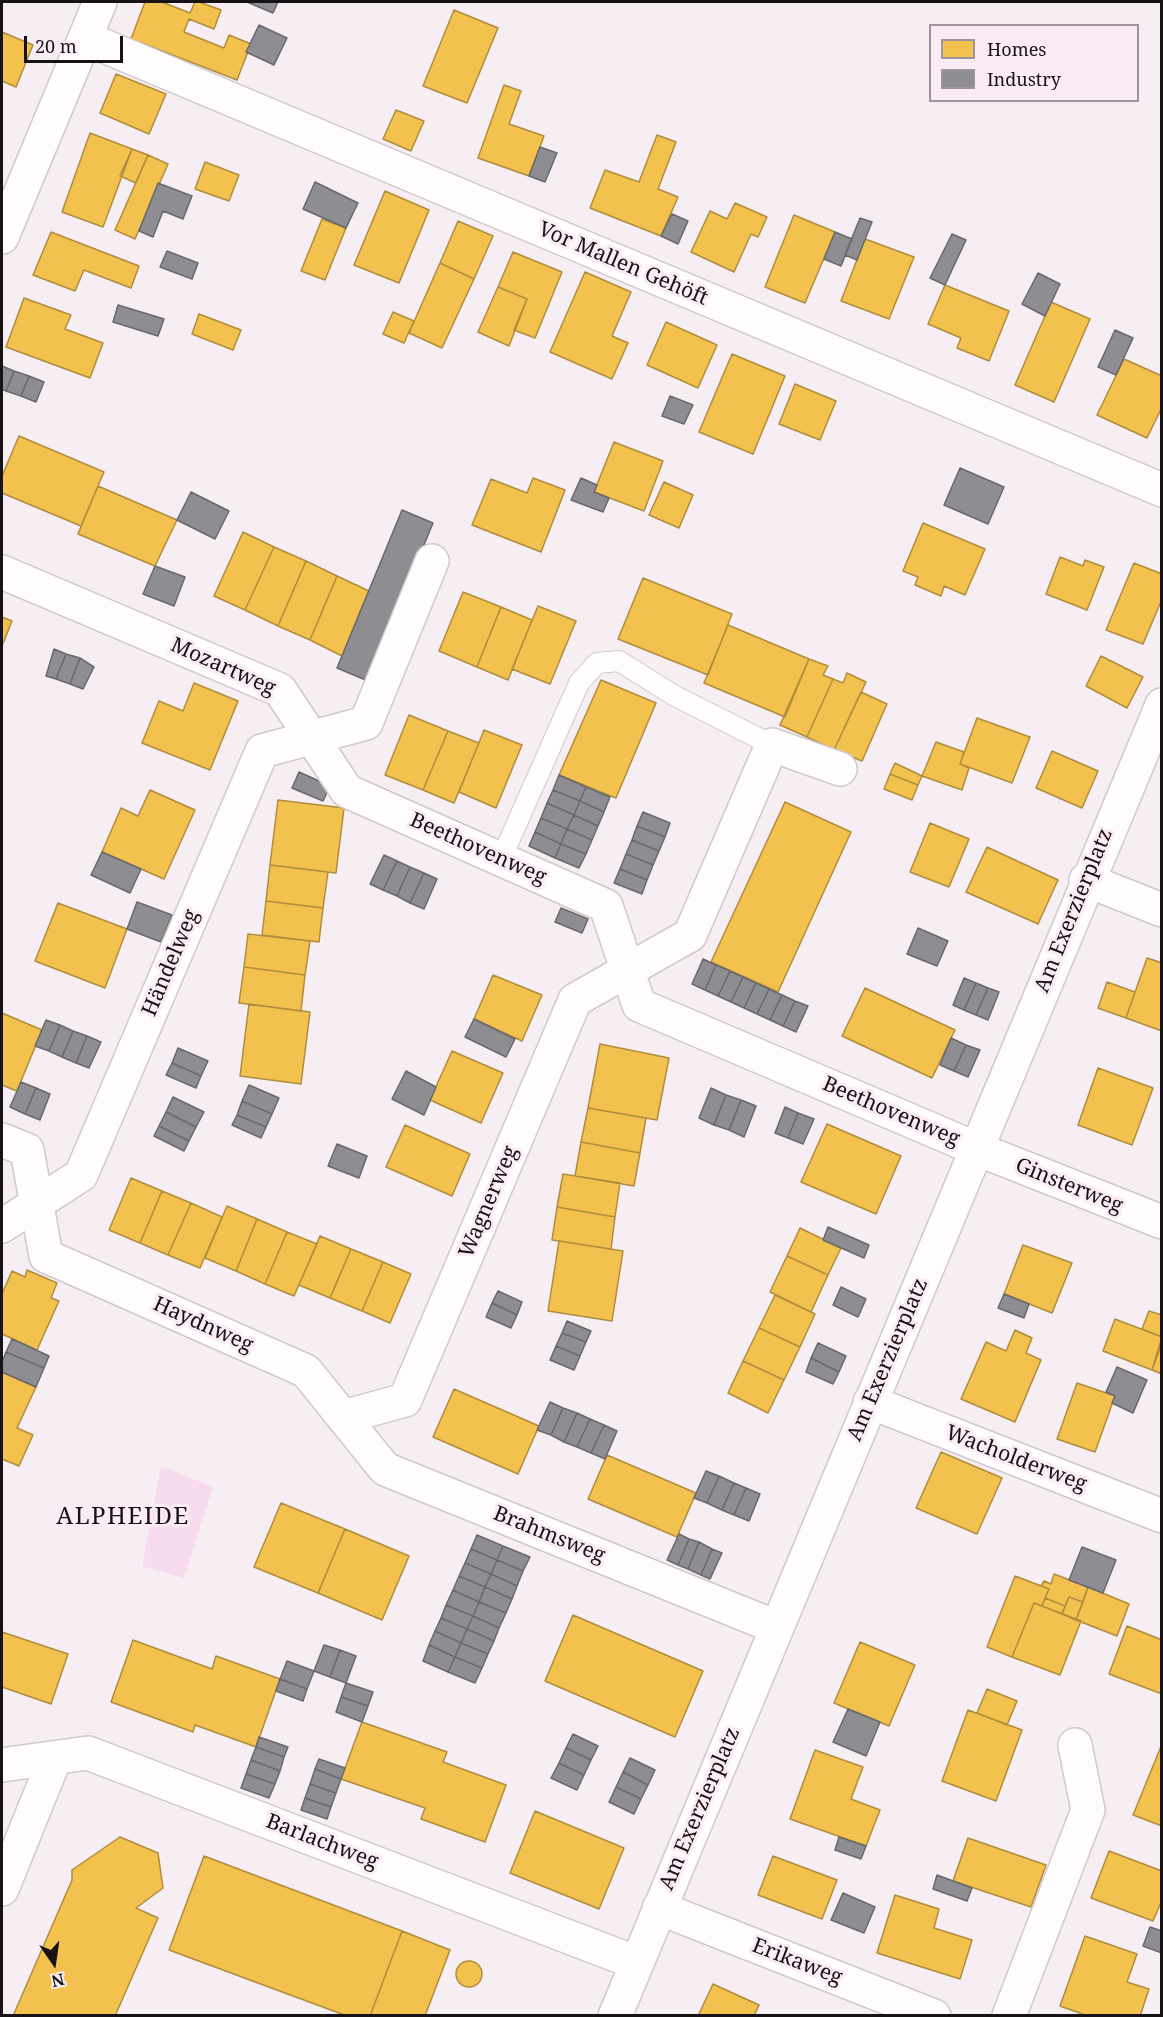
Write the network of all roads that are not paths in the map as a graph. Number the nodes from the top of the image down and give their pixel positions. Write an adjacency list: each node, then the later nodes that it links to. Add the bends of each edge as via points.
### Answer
1 (100, 2): 2 (street)
2 (85, 38): 3 (street); 4 (street, Vor Mallen Gehöft)
3 (2, 237)
4 (1161, 490)
5 (432, 561): 8 (street, via 366,723)
6 (2, 572): 8 (street, Mozartweg, via 280,690)
7 (1161, 705): 12 (street, Am Exerzierplatz)
8 (311, 738): 11 (street, Beethovenweg, via 347,791); 17 (street, Händelweg, via 262,751 81,1175)
9 (772, 745): 10 (street); 11 (lane, via 675,696 619,661 597,663 579,683); 14 (street, via 690,935)
10 (840, 769)
11 (501, 859): 14 (street, Beethovenweg, via 606,906)
12 (1086, 880): 13 (street); 16 (street, Am Exerzierplatz)
13 (1161, 910)
14 (627, 970): 16 (street, Beethovenweg, via 639,1005); 21 (street, Wagnerweg, via 575,1000 405,1400)
15 (2, 1140): 17 (street, via 27,1150)
16 (977, 1149): 18 (street, Ginsterweg); 20 (street, Am Exerzierplatz)
17 (37, 1203): 19 (street, Händelweg); 21 (street, Haydnweg, via 46,1256 306,1371)
18 (1161, 1222)
19 (2, 1226)
20 (870, 1402): 22 (street, Wacholderweg); 23 (street, Am Exerzierplatz)
21 (343, 1417): 23 (street, Brahmsweg, via 385,1468)
22 (1161, 1516)
23 (776, 1627): 28 (street, Am Exerzierplatz)
24 (1075, 1745): 32 (street, via 1088,1810)
25 (55, 1758): 26 (street, Barlachweg); 27 (street); 29 (street, Barlachweg, via 88,1753)
26 (2, 1765)
27 (2, 1889)
28 (659, 1908): 29 (street, Am Exerzierplatz); 31 (street, Erikaweg)
29 (637, 1963): 30 (street, Am Exerzierplatz)
30 (615, 2016)
31 (934, 2016)
32 (1008, 2016)

